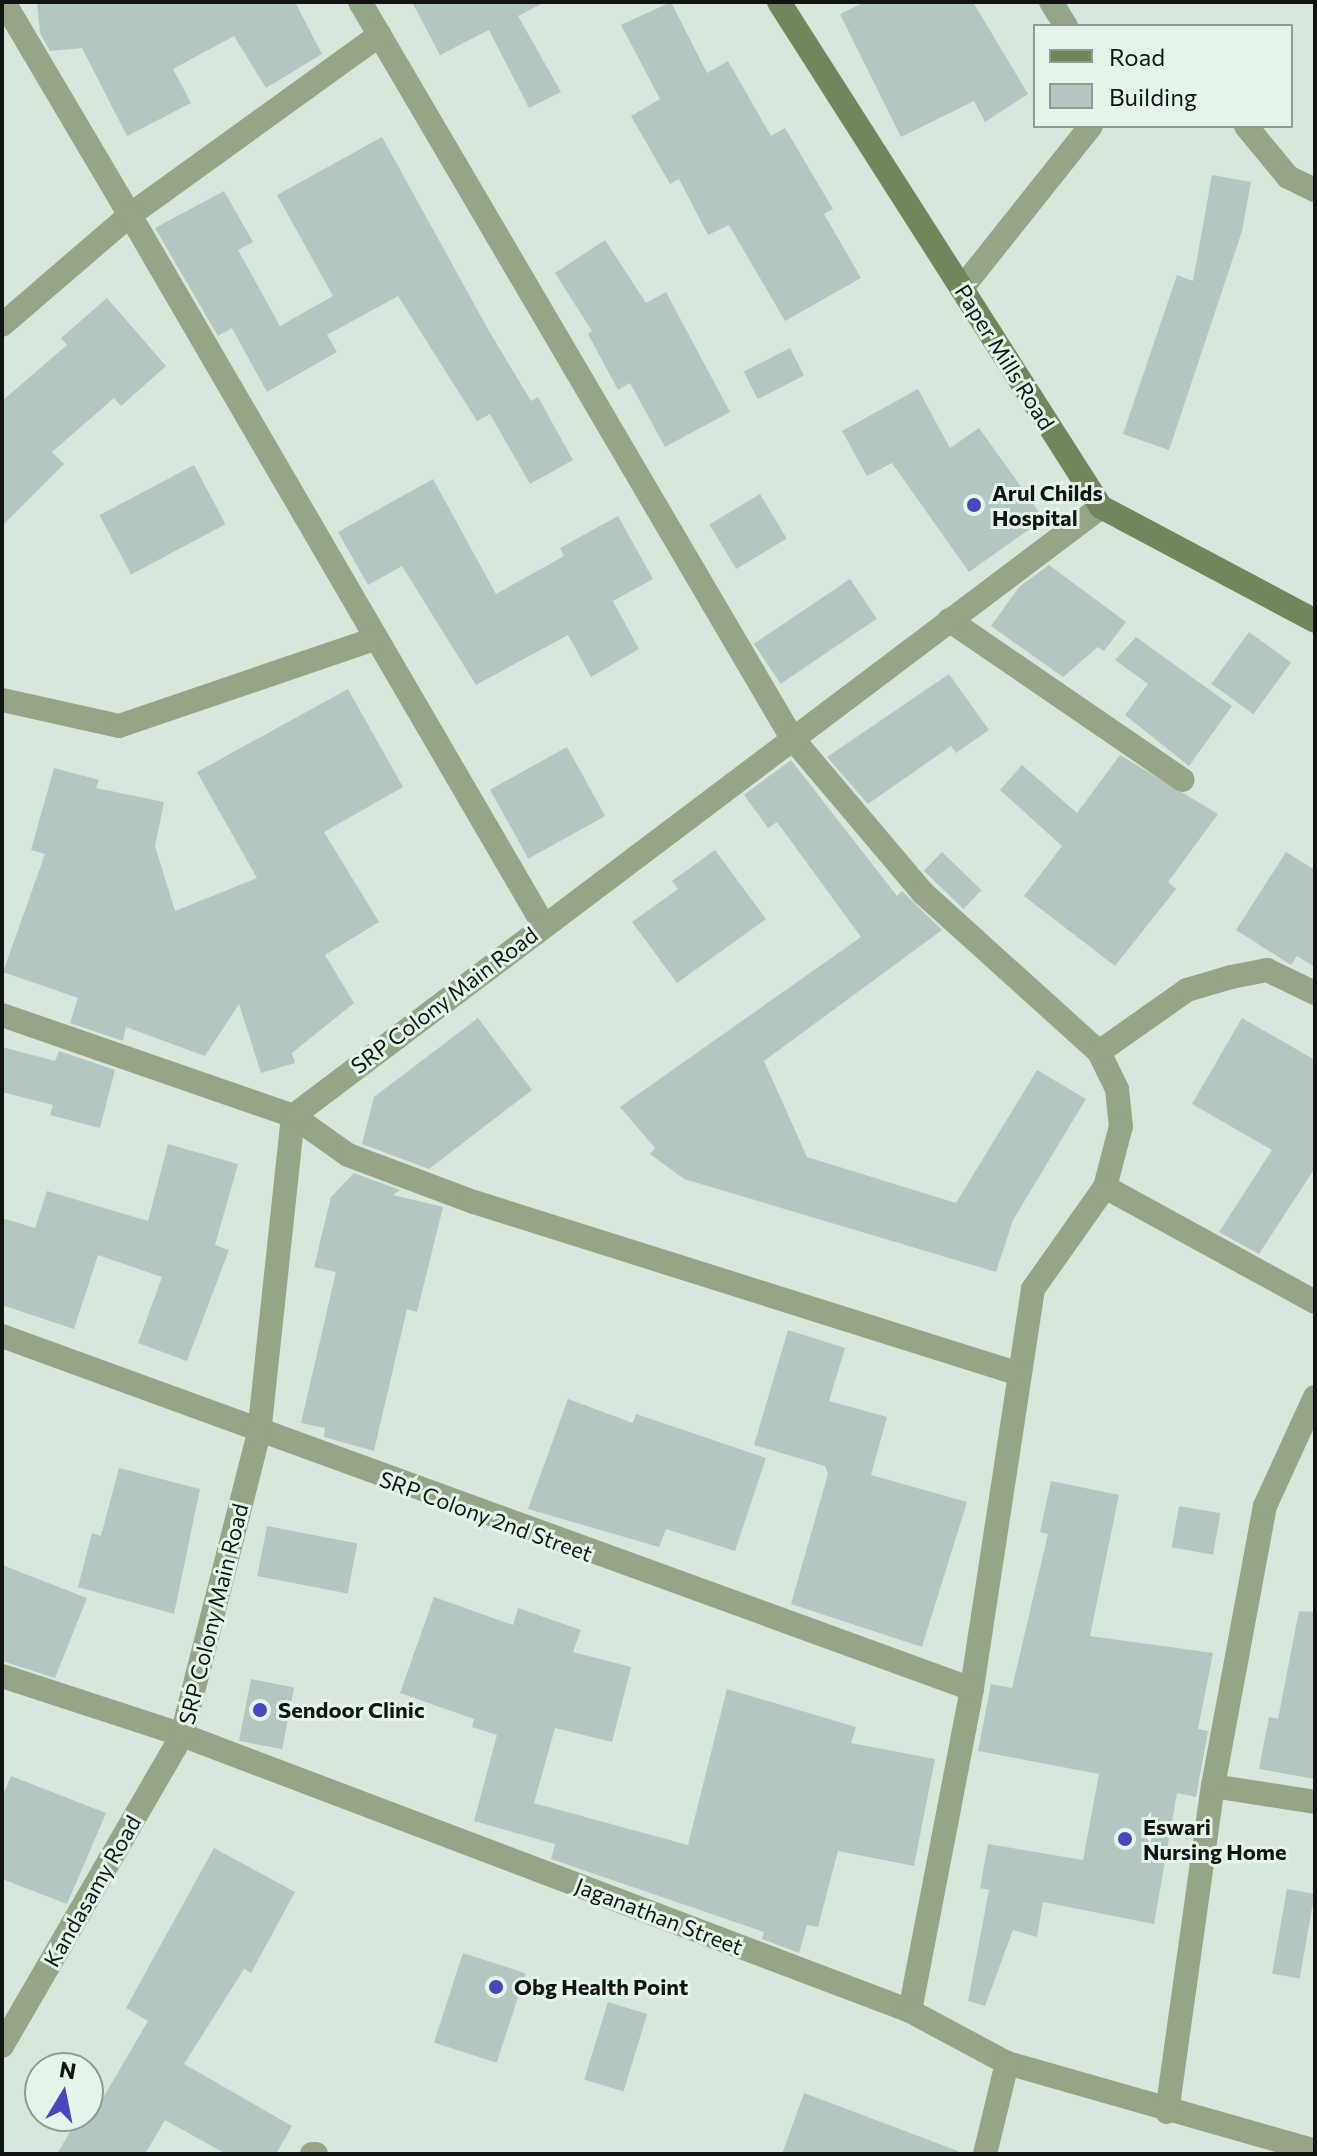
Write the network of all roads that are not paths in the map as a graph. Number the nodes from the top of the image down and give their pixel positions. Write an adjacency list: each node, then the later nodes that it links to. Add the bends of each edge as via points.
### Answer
1 (360, 2): 6 (street)
2 (779, 2): 11 (main road, Paper Mills Road)
3 (1051, 2): 5 (street)
4 (5, 4): 10 (street)
5 (1065, 24)
6 (380, 35): 10 (street); 18 (street)
7 (1089, 128): 11 (street)
8 (1248, 128): 9 (street, via 1288,177)
9 (1315, 190)
10 (130, 215): 12 (street); 16 (street)
11 (962, 288): 13 (main road, Paper Mills Road)
12 (2, 325)
13 (1101, 507): 14 (street, SRP Colony Main Road); 15 (main road, Paper Mills Road)
14 (949, 620): 18 (street, SRP Colony Main Road); 19 (street)
15 (1315, 621)
16 (375, 639): 17 (street, via 119,726); 20 (street)
17 (2, 700)
18 (792, 738): 20 (street, SRP Colony Main Road); 23 (street, via 923,893)
19 (1183, 780)
20 (543, 924): 24 (street, SRP Colony Main Road)
21 (1315, 993): 23 (street, via 1267,970 1231,977 1187,990)
22 (2, 1015): 24 (street)
23 (1099, 1052): 25 (street, via 1117,1089 1121,1126)
24 (293, 1116): 28 (street, via 348,1155 474,1202); 30 (street, SRP Colony Main Road)
25 (1105, 1187): 26 (street); 28 (street, via 1033,1289)
26 (1315, 1302)
27 (2, 1336): 30 (street, SRP Colony 2nd Street)
28 (1016, 1373): 32 (street)
29 (1315, 1397): 34 (street, via 1265,1506)
30 (259, 1434): 32 (street, SRP Colony 2nd Street); 33 (street, SRP Colony Main Road)
31 (2, 1676): 33 (street, Jaganathan Street)
32 (972, 1689): 36 (street)
33 (182, 1735): 36 (street, Jaganathan Street); 37 (street, Kandasamy Road)
34 (1213, 1786): 35 (street); 39 (street)
35 (1315, 1802)
36 (910, 2011): 38 (street, Jaganathan Street)
37 (2, 2046)
38 (1007, 2063): 39 (street, Jaganathan Street); 41 (street)
39 (1167, 2112): 40 (street, Jaganathan Street)
40 (1315, 2151)
41 (985, 2154)

